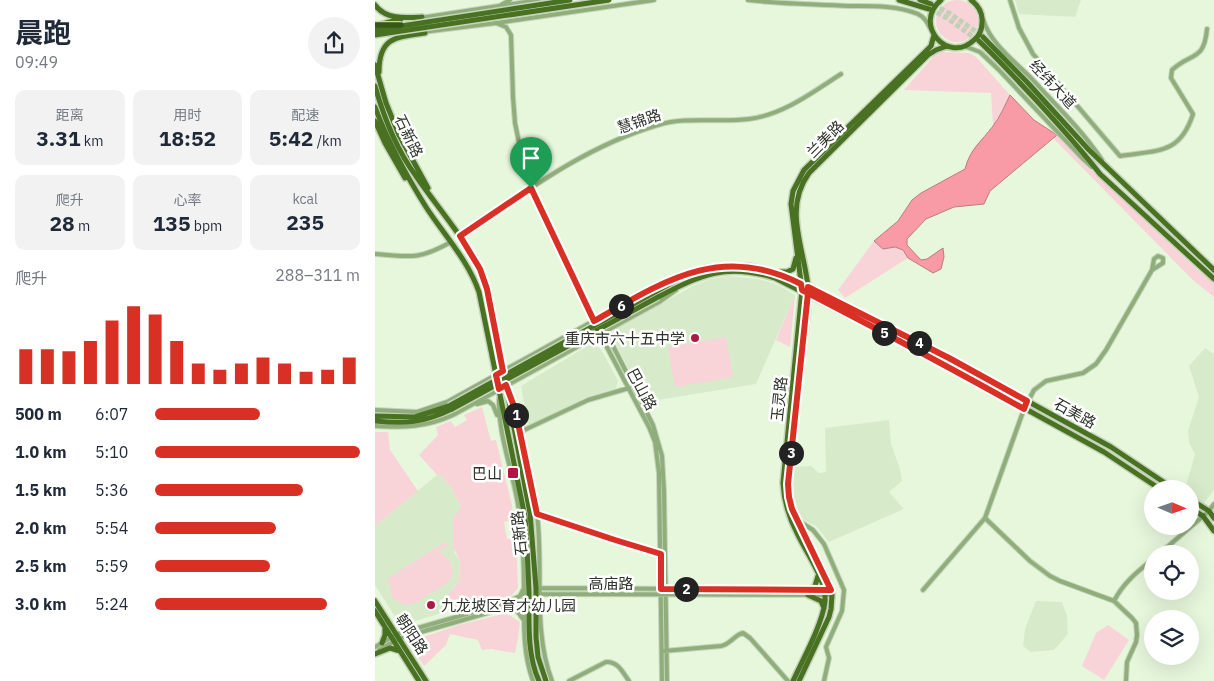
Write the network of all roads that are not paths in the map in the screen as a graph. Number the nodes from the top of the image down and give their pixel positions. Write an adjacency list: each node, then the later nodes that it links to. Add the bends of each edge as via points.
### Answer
1 (510, 0): 14 (street)
2 (539, 0): 11 (street)
3 (570, 0): 21 (main road, bridge)
4 (609, 0): 23 (main road, bridge)
5 (654, 0): 19 (street)
6 (748, 0): 25 (street, via 899,9 924,18)
7 (899, 0): 8 (main road, via 930,6)
8 (921, 0)
9 (941, 0): 25 (main road, 兰美路, via 931,14)
10 (1010, 0): 22 (street, via 1019,28 1033,54 1120,156 1176,144 1193,114 1171,78 1172,70 1202,51)
11 (521, 1): 14 (street); 19 (street, via 514,17)
12 (974, 1): 16 (main road)
13 (375, 5): 18 (main road, via 389,16)
14 (498, 7): 15 (street)
15 (484, 9): 17 (street); 20 (street, via 492,16)
16 (982, 14): 28 (main road, via 983,22 977,37); 36 (street, 经纬大道, via 990,37 1058,107)
17 (422, 17): 18 (main road); 24 (street, via 416,25 418,30)
18 (409, 18): 23 (main road, via 385,23)
19 (496, 23): 20 (street); 38 (street, 巴山路, via 506,27 511,35 515,116)
20 (486, 24): 24 (street)
21 (401, 26): 23 (highway, bridge)
22 (1207, 29)
23 (375, 30): 26 (main road)
24 (425, 32): 26 (main road)
25 (933, 32): 27 (main road); 43 (main road, 兰美路, via 931,46 804,170 793,191 791,204)
26 (395, 38): 32 (main road, via 383,50)
27 (947, 46): 28 (main road, 兰美路); 52 (main road, 兰美路, via 929,55 802,183 795,204)
28 (964, 46): 37 (street, 经纬大道, via 980,52 992,63)
29 (375, 65): 32 (main road)
30 (375, 72): 32 (main road)
31 (841, 74): 38 (street, 慧锦路, via 775,112 750,119 656,125 592,151)
32 (379, 78): 39 (main road, via 399,134)
33 (375, 86): 39 (main road, 石新路, via 401,153)
34 (375, 107): 40 (main road, 石新路, via 389,141)
35 (375, 121): 40 (main road, via 399,169)
36 (1109, 170): 37 (main road, 经纬大道, via 981,39 1085,153); 46 (main road, 经纬大道)
37 (1100, 174): 49 (main road, 经纬大道)
38 (531, 188): 41 (street, 慧锦路); 54 (street, 巴山路)
39 (434, 200): 41 (main road, 石新路)
40 (426, 206): 42 (main road, 石新路)
41 (460, 236): 58 (main road, 石新路, via 480,269 487,289)
42 (451, 242): 44 (street, via 419,256); 59 (main road, 石新路, via 479,292)
43 (796, 245): 47 (main road, via 795,267 787,272); 50 (main road, 兰美路)
44 (375, 254)
45 (1152, 270): 63 (street, via 1096,364 1083,372 1046,381 1034,390)
46 (1214, 270)
47 (775, 272): 48 (main road, 石美路, via 737,265 706,268); 50 (main road, 石美路)
48 (689, 277): 51 (main road, 石美路, via 725,271 744,272 775,278); 53 (street, via 653,288); 55 (street, via 659,302); 64 (main road, 石美路, bridge)
49 (1214, 279)
50 (801, 284): 51 (main road, 玉灵路); 52 (main road, 石美路)
51 (802, 290): 52 (main road, 石美路); 57 (main road, 玉灵路)
52 (808, 290): 57 (main road, 玉灵路); 63 (main road, 石美路, via 949,358); 66 (main road, 石美路)
53 (599, 318): 54 (street); 55 (street, 巴山路)
54 (594, 321): 56 (street, 巴山路); 58 (street)
55 (606, 331): 56 (street); 61 (street, 巴山路)
56 (600, 334): 60 (street); 61 (street, 巴山路)
57 (798, 362): 75 (main road, 玉灵路)
58 (503, 371): 59 (street); 60 (main road, 石新路)
59 (496, 375): 62 (main road, 石新路); 67 (street, via 431,408 417,412)
60 (506, 385): 62 (street); 72 (street); 118 (main road, 石新路, via 530,513 536,637)
61 (631, 387): 72 (street, via 588,400); 87 (street, 巴山路, via 658,457); 92 (street, 巴山路, via 653,425 661,456)
62 (499, 389): 65 (street); 69 (street); 117 (main road, 石新路, via 525,516 530,638)
63 (1027, 401): 66 (street); 74 (main road, 石美路, via 1111,447)
64 (450, 407): 68 (main road, via 415,417); 70 (main road, via 434,418 415,422)
65 (466, 408): 69 (street, via 488,401); 71 (street, via 422,426)
66 (1024, 409): 73 (main road, 石美路, via 1104,452); 82 (street)
67 (375, 410)
68 (375, 416)
69 (499, 417): 90 (street, via 520,517)
70 (375, 421)
71 (375, 426)
72 (519, 432): 79 (street)
73 (1146, 480)
74 (1161, 480)
75 (785, 484): 84 (main road, 玉灵路); 89 (main road, 玉灵路, via 787,510)
76 (1214, 504): 78 (street)
77 (1199, 505): 78 (main road)
78 (1209, 511): 81 (street); 83 (main road)
79 (537, 514): 87 (street); 91 (street)
80 (1199, 514): 81 (main road)
81 (1203, 516): 85 (main road); 86 (street)
82 (985, 518): 93 (street); 100 (street, via 1050,576)
83 (1214, 518)
84 (797, 521): 96 (main road, 玉灵路); 127 (street, via 817,534 824,544 844,590 842,611 826,647 829,658)
85 (1214, 531)
86 (1169, 545)
87 (661, 554): 92 (street, 巴山路)
88 (1144, 567): 100 (street, via 1127,581)
89 (817, 573): 94 (main road, via 818,579); 95 (main road, 玉灵路)
90 (524, 583): 101 (street, via 520,596); 105 (street)
91 (541, 588): 92 (street, 高庙路); 97 (street)
92 (663, 589): 94 (street, 高庙路); 98 (street, 巴山路)
93 (923, 590)
94 (809, 592): 95 (street, 高庙路); 98 (street, 高庙路); 102 (main road, via 821,601)
95 (825, 592): 96 (street, 高庙路); 102 (main road, 玉灵路)
96 (831, 592): 109 (main road, 玉灵路, via 829,617)
97 (541, 594): 98 (street, 高庙路); 119 (street, via 543,650)
98 (663, 594): 111 (street, 巴山路)
99 (375, 600): 107 (main road, 朝阳路)
100 (1114, 601): 128 (street, via 1136,623 1137,629 1136,642 1127,662)
101 (505, 603): 104 (street, via 510,606); 107 (street)
102 (824, 609): 109 (main road, 玉灵路)
103 (375, 611): 106 (main road, 朝阳路)
104 (491, 612): 105 (street, via 512,609 520,614); 107 (street)
105 (524, 623): 116 (street, via 526,656)
106 (385, 627): 107 (main road, 朝阳路); 108 (main road)
107 (396, 638): 108 (street); 112 (main road, 朝阳路); 113 (street); 115 (main road, 朝阳路)
108 (382, 643): 110 (street)
109 (813, 643): 125 (main road, 玉灵路); 126 (main road, 玉灵路)
110 (375, 647)
111 (664, 651): 122 (street, 巴山路); 123 (street, 巴山路); 124 (street, via 721,646 743,633)
112 (401, 652): 113 (main road, via 390,648); 114 (main road, 朝阳路)
113 (375, 653)
114 (419, 681)
115 (426, 681)
116 (533, 681)
117 (539, 681)
118 (546, 681)
119 (552, 681)
120 (569, 681): 121 (street, via 612,662)
121 (629, 681)
122 (662, 681)
123 (667, 681)
124 (788, 681)
125 (793, 681)
126 (799, 681)
127 (823, 681)
128 (1126, 681)

